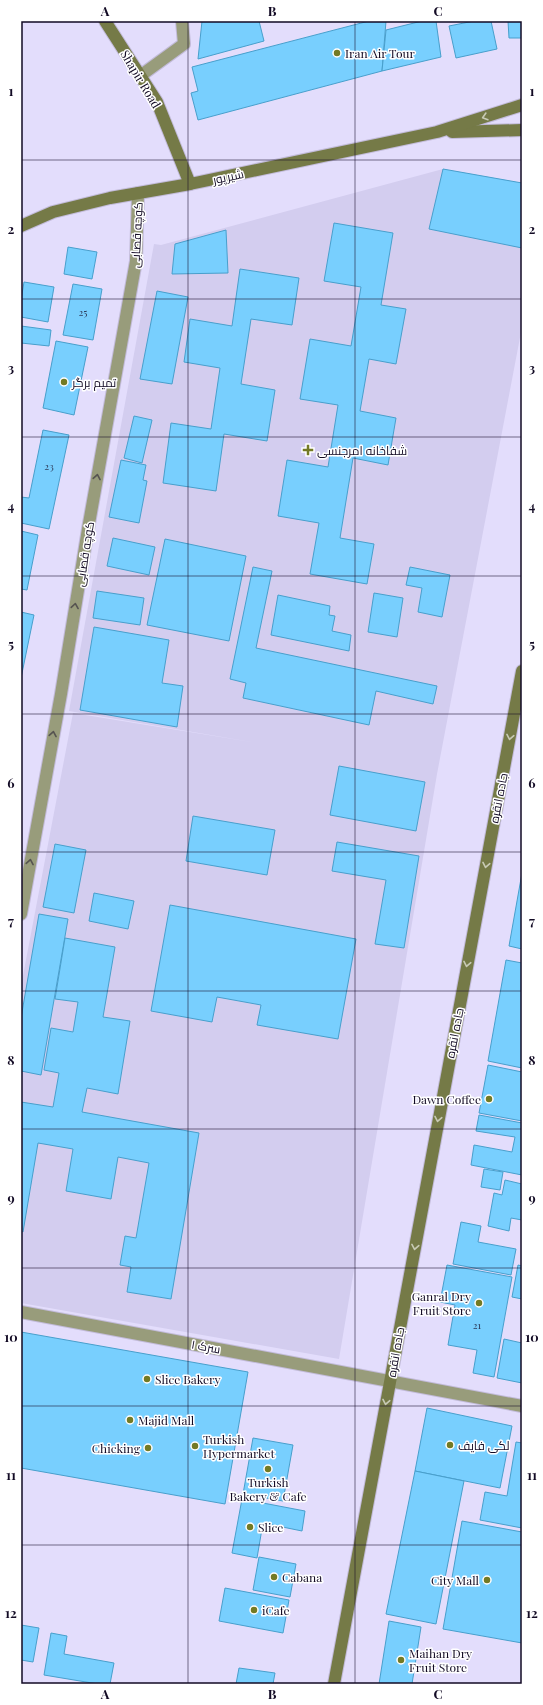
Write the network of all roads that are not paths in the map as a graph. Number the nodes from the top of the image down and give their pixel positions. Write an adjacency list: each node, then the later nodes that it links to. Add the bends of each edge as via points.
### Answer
1 (104, 21): 3 (main road, Shapir Road)
2 (182, 21): 3 (street, via 184,44)
3 (140, 76): 7 (main road, Shapir Road, via 157,102)
4 (522, 105): 6 (main road, شیرپور, one-way to 6)
5 (522, 130): 6 (main road, شیرپور)
6 (436, 132): 7 (main road, شیرپور)
7 (190, 184): 8 (main road, شیرپور)
8 (138, 193): 9 (main road, شیرپور, via 53,212); 12 (street, کوچه قصابی, one-way to 8, via 136,261)
9 (21, 226)
10 (522, 671): 11 (main road, جادہ انقرہ)
11 (518, 709): 13 (main road, جادہ انقرہ, one-way to 13)
12 (21, 914)
13 (474, 925): 15 (main road, جاده انقره, one-way to 15)
14 (21, 1312): 15 (street, سرک ۱)
15 (390, 1380): 16 (street, سرک ۱); 17 (main road, جاده انقره, one-way to 17)
16 (522, 1406)
17 (334, 1684)

